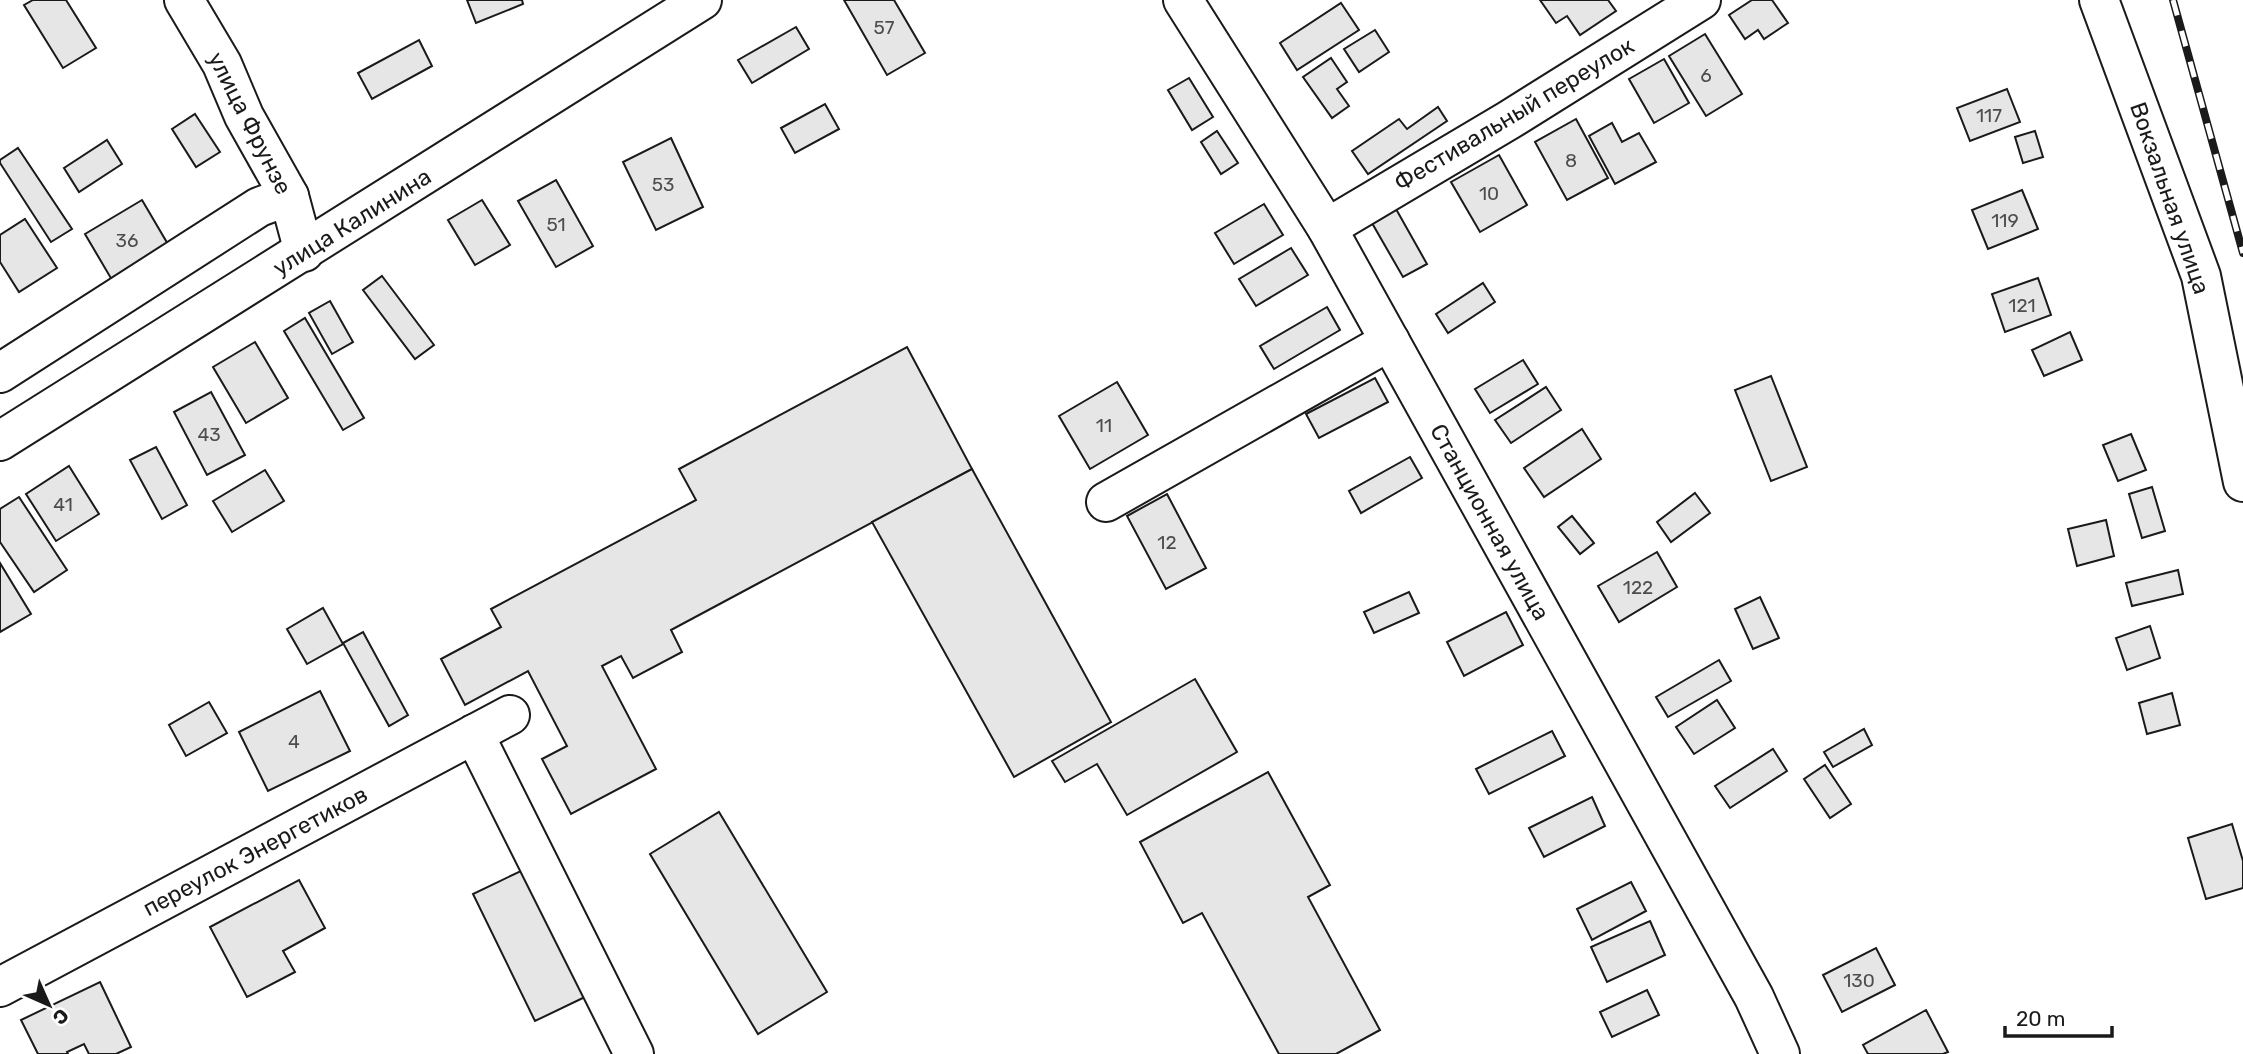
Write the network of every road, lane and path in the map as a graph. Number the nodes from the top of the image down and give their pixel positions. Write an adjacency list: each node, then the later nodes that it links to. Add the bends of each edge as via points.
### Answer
1 (184, 0): 6 (street, улица Фрунзе)
2 (702, 0): 8 (street, улица Калинина)
3 (1183, 0): 7 (street, Станционная улица)
4 (1701, 0): 7 (street, Фестивальный переулок)
5 (2099, 0): 12 (street, Вокзальная улица, via 2201,276)
6 (289, 196): 8 (street, улица Фрунзе); 10 (street, via 259,207)
7 (1327, 228): 9 (street, Станционная улица)
8 (304, 252): 11 (street, улица Калинина)
9 (1390, 341): 13 (street); 18 (street, Станционная улица, via 1754,996)
10 (0, 373)
11 (0, 441)
12 (2243, 482)
13 (1106, 502)
14 (510, 715): 15 (street, переулок Энергетиков)
15 (474, 734): 16 (street, переулок Энергетиков); 17 (street)
16 (0, 987)
17 (634, 1054)
18 (1780, 1054)

